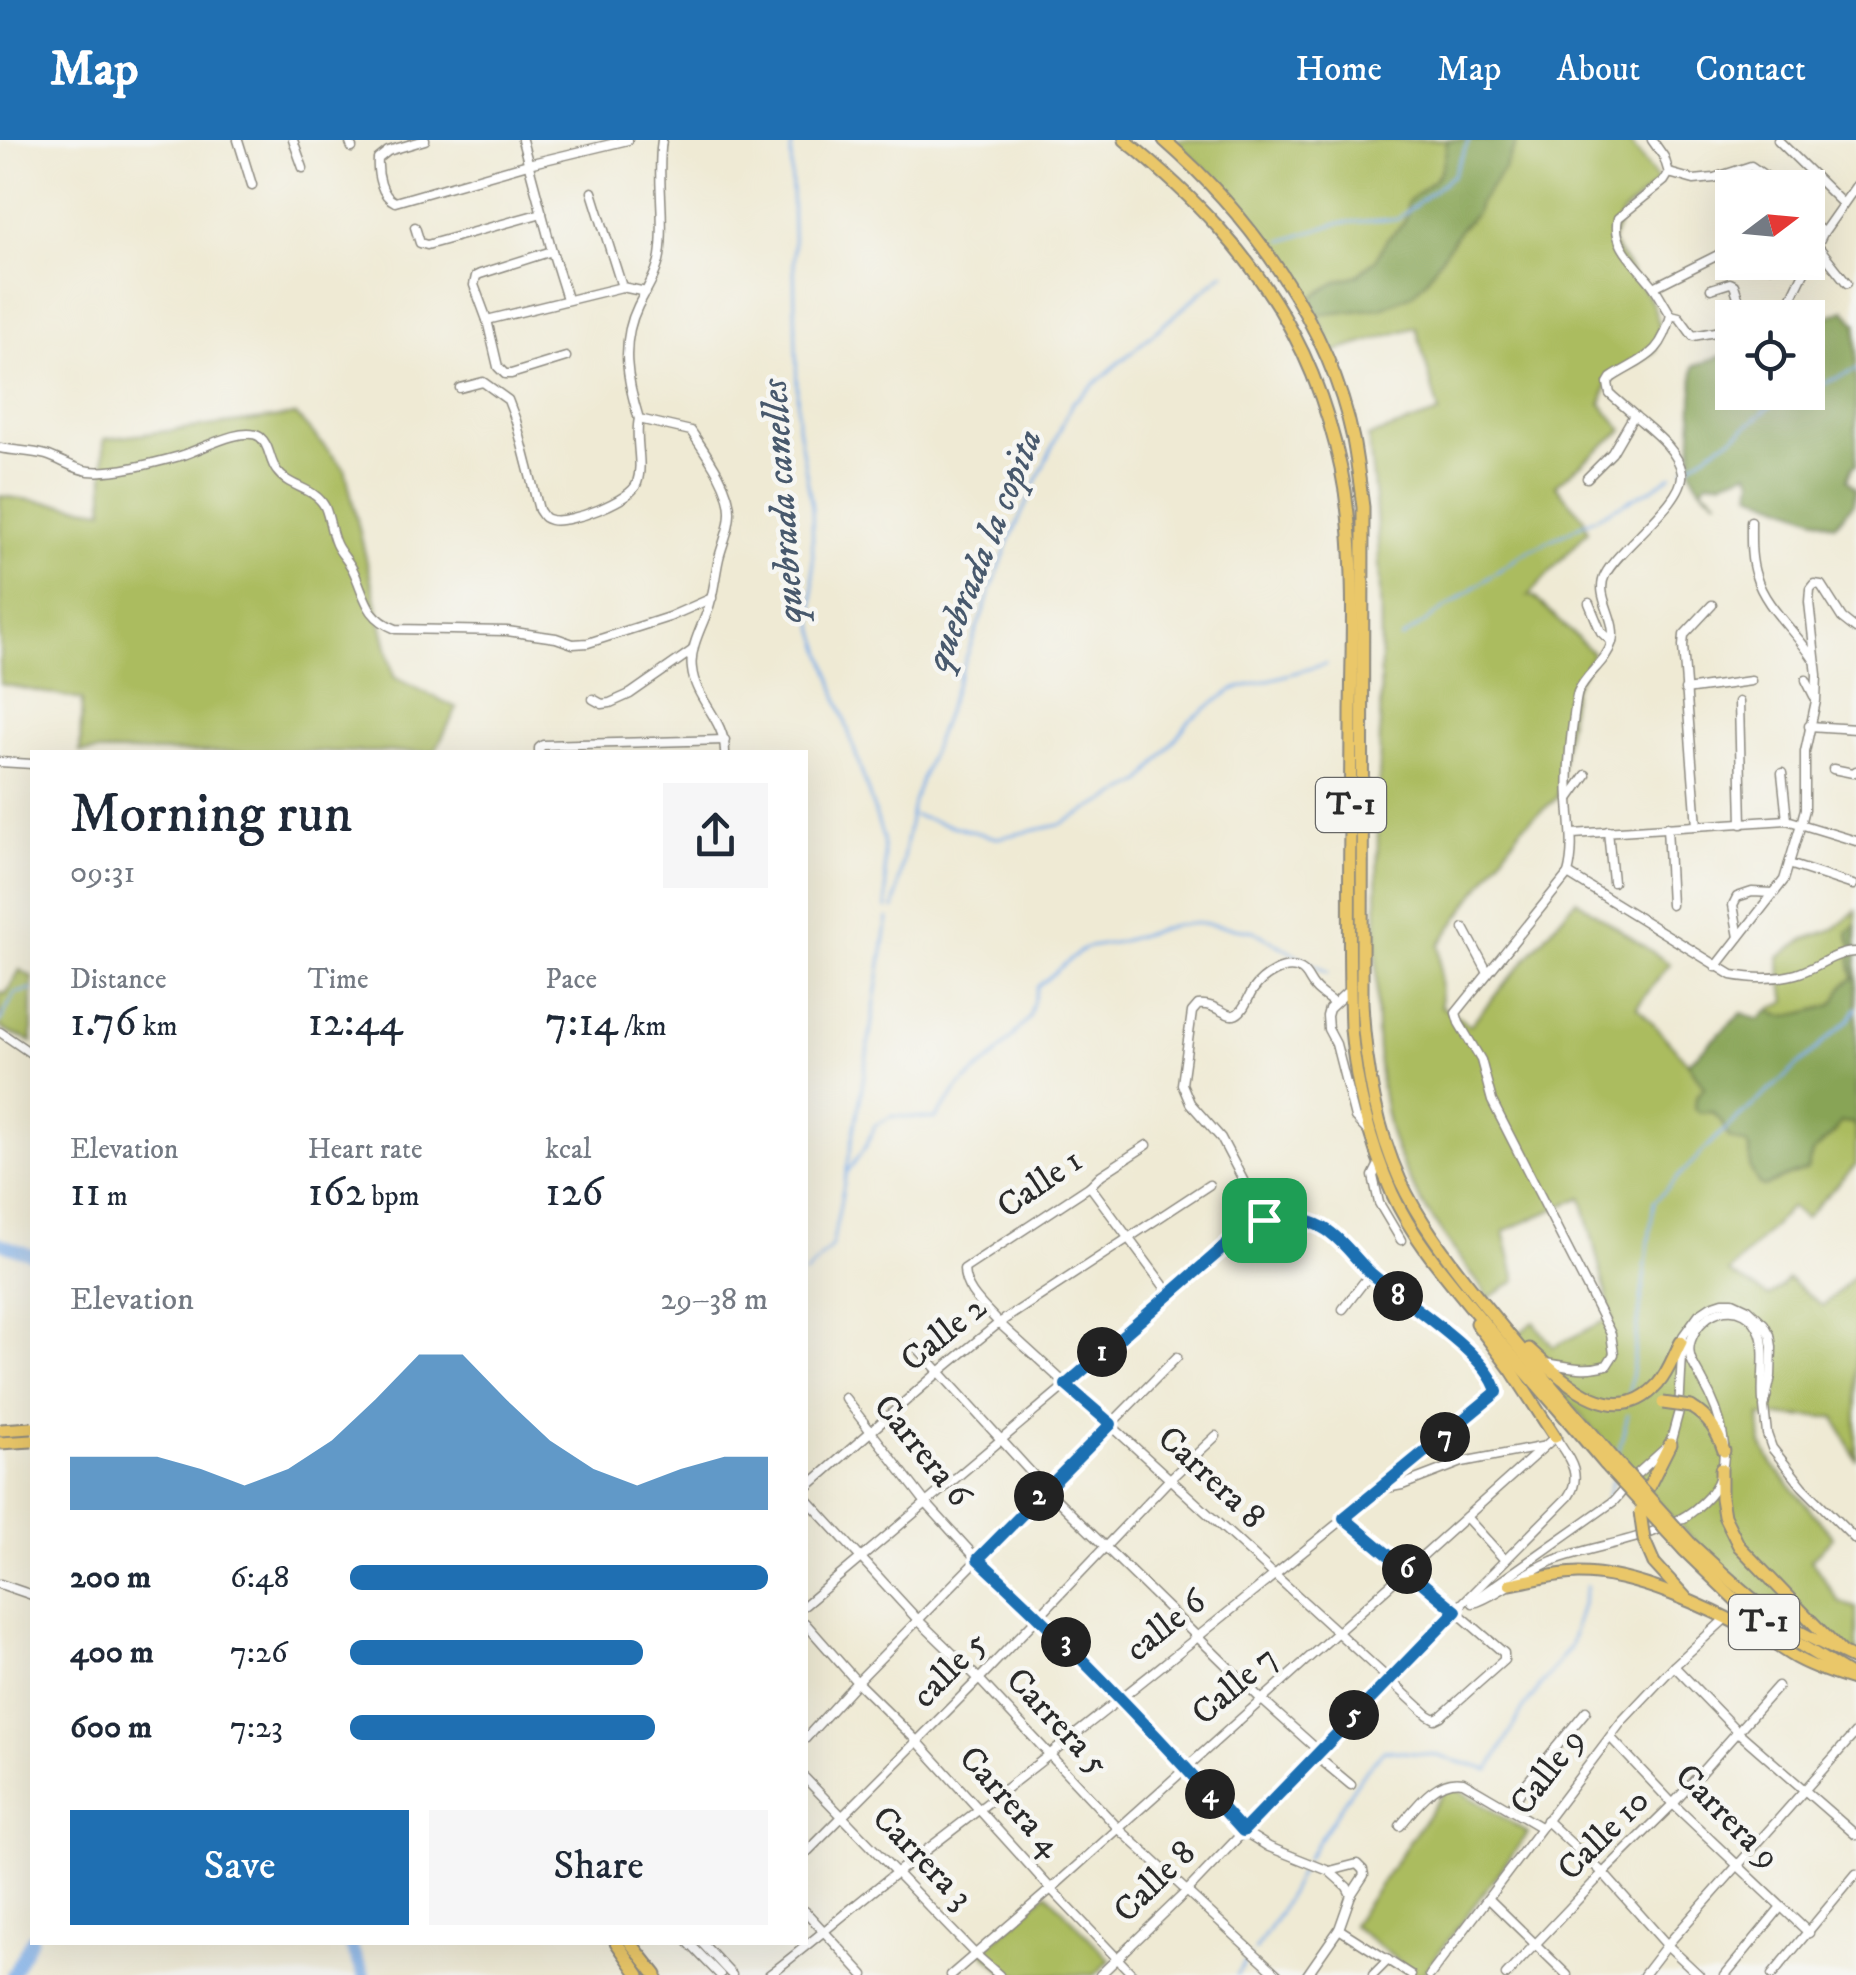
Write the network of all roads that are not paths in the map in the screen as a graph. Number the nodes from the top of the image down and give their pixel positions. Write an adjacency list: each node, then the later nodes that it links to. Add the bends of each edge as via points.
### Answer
1 (238, 140): 15 (street)
2 (293, 140): 12 (street)
3 (425, 140): 11 (street, via 378,159 390,200)
4 (522, 140): 11 (street)
5 (628, 140): 11 (street)
6 (662, 140): 29 (street, via 660,256)
7 (1125, 140): 86 (highway, T-1, via 1215,222 1262,282 1294,334 1339,460 1352,602)
8 (1164, 140): 103 (highway, T-1, via 1210,182 1270,256 1329,363 1353,438 1363,506 1362,1002 1368,1070 1386,1144 1411,1202)
9 (1652, 140): 13 (street)
10 (1778, 140): 18 (street)
11 (528, 164): 19 (street)
12 (302, 168)
13 (1669, 172): 14 (street); 27 (street, via 1616,226 1623,248)
14 (1715, 178)
15 (252, 185)
16 (1856, 186): 18 (street)
17 (592, 192): 26 (street)
18 (1843, 204): 21 (street)
19 (542, 213): 20 (street, via 427,246); 22 (street)
20 (415, 228)
21 (1825, 231)
22 (552, 251): 30 (street); 33 (street, via 476,276)
23 (1825, 255): 25 (street)
24 (1715, 256): 27 (street)
25 (1847, 283)
26 (622, 286): 29 (street); 30 (street)
27 (1654, 287): 32 (street)
28 (1710, 289): 31 (street, via 1734,285)
29 (646, 292): 38 (street, via 627,336)
30 (568, 299): 33 (street)
31 (1738, 300)
32 (1671, 315): 34 (street, via 1694,336); 37 (street, via 1660,346 1608,383 1610,394)
33 (487, 320): 35 (street, via 504,374)
34 (1715, 332)
35 (566, 357)
36 (460, 388): 38 (street, via 483,382 508,400 539,510 552,520 614,504 632,492 638,482)
37 (1634, 414): 40 (street, via 1612,453); 46 (street, via 1668,446 1682,475 1672,500 1603,578)
38 (639, 419): 42 (street, via 691,431 728,500 728,534)
39 (0, 448): 42 (street, via 108,470 256,434 275,470 319,499 367,605 379,622 396,628 588,643)
40 (1587, 478)
41 (1750, 521): 48 (street, via 1756,578)
42 (712, 598): 47 (street)
43 (1589, 603): 46 (street)
44 (1712, 605): 51 (street, via 1684,635)
45 (1856, 629): 48 (street, via 1814,584 1809,602)
46 (1612, 642): 66 (street, via 1578,691)
47 (694, 650): 52 (street, via 623,698 602,704); 57 (street, via 694,678)
48 (1816, 664): 53 (street)
49 (1806, 680): 53 (street)
50 (1751, 681): 51 (street)
51 (1686, 690): 70 (street)
52 (593, 699)
53 (1816, 700): 55 (street)
54 (1739, 702): 68 (street)
55 (1809, 726): 56 (street); 69 (street)
56 (1856, 729)
57 (725, 740): 58 (street, via 543,744); 59 (street)
58 (539, 750)
59 (725, 750)
60 (0, 762): 61 (street)
61 (30, 764)
62 (1833, 769): 63 (street)
63 (1856, 771)
64 (1782, 773): 67 (street)
65 (1586, 776): 66 (street)
66 (1569, 798): 73 (street)
67 (1787, 820): 68 (street); 69 (street)
68 (1742, 824): 70 (street)
69 (1801, 824): 74 (street); 75 (street)
70 (1697, 826): 71 (street)
71 (1667, 827): 72 (street); 80 (street)
72 (1608, 831): 73 (street); 77 (street)
73 (1572, 834): 76 (street)
74 (1856, 841)
75 (1789, 864): 78 (street); 79 (street)
76 (1568, 874): 84 (street); 85 (street)
77 (1613, 882)
78 (1853, 885)
79 (1774, 893): 82 (street); 82 (street, via 1737,897)
80 (1671, 906)
81 (1464, 928): 85 (street)
82 (1739, 937): 84 (street)
83 (1856, 952): 84 (street, via 1762,980)
84 (1716, 967)
85 (1488, 973): 108 (street, via 1456,1015 1613,1344 1607,1365 1591,1370)
86 (1350, 990): 87 (street); 90 (highway, T-1, via 1354,1064)
87 (1334, 1003): 90 (street, via 1328,1030 1354,1118); 95 (street, via 1306,973 1288,967 1255,986 1235,1015 1208,1004 1192,1012 1182,1084 1221,1138)
88 (0, 1032): 89 (street)
89 (30, 1053)
90 (1371, 1135): 92 (highway, T-1)
91 (1147, 1145): 94 (street, Calle 1)
92 (1380, 1162): 97 (street, via 1373,1176 1379,1203); 101 (highway, T-1, via 1409,1224)
93 (1209, 1185): 96 (street, Calle 2)
94 (1090, 1186): 96 (street); 98 (street, Calle 1)
95 (1264, 1220): 99 (street, via 1311,1221); 100 (street)
96 (1129, 1236): 100 (street); 104 (street, Calle 2)
97 (1400, 1240)
98 (964, 1269): 104 (street, Carrera 8, via 967,1287)
99 (1370, 1274): 102 (street); 130 (street, calle 6, via 1471,1353 1497,1388)
100 (1169, 1293): 110 (street)
101 (1459, 1293): 120 (highway); 125 (highway, T-1)
102 (1343, 1308)
103 (1494, 1317): 108 (highway); 125 (highway, T-1)
104 (999, 1323): 109 (street, Calle 2); 110 (street, Carrera 8)
105 (1681, 1342): 112 (highway, via 1651,1390); 113 (street, via 1711,1306 1733,1302 1748,1309 1772,1341); 122 (street, via 1682,1383)
106 (914, 1344): 109 (street)
107 (1176, 1357): 114 (street)
108 (1544, 1362): 112 (highway, via 1582,1394)
109 (939, 1372): 117 (street, Calle 2); 119 (street)
110 (1066, 1385): 114 (street, Carrera 8); 119 (street)
111 (845, 1398): 117 (street, Carrera 6)
112 (1610, 1404): 124 (highway, bridge, via 1691,1407 1712,1424)
113 (1764, 1407): 124 (street, via 1762,1334 1751,1318 1719,1310 1704,1319 1689,1351 1719,1414); 135 (street, via 1772,1448)
114 (1111, 1424): 127 (street, Carrera 8); 129 (street)
115 (30, 1428): 116 (highway, bridge)
116 (0, 1429): 123 (street)
117 (870, 1432): 128 (street, Calle 2); 132 (street, Carrera 6)
118 (1216, 1436): 127 (street, calle 5)
119 (1000, 1440): 129 (street); 132 (street)
120 (1550, 1441): 130 (street); 133 (street, Calle 7); 140 (street, via 1574,1466 1574,1488)
121 (30, 1442): 123 (highway, bridge)
122 (1670, 1444): 146 (highway, bridge, via 1640,1512 1654,1563); 149 (street, via 1614,1502)
123 (1, 1449)
124 (1724, 1451): 126 (street)
125 (1609, 1461): 136 (highway, T-1, bridge)
126 (1722, 1469): 144 (street, via 1710,1495 1684,1518 1561,1558); 157 (highway, via 1724,1516 1738,1546)
127 (1170, 1478): 137 (street, calle 5); 142 (street, Carrera 8)
128 (808, 1486)
129 (1046, 1489): 137 (street); 139 (street)
130 (1380, 1490): 134 (street, calle 6)
131 (808, 1500): 138 (street, Carrera 5)
132 (926, 1503): 138 (street); 139 (street, Carrera 6)
133 (1466, 1517): 140 (street); 141 (street, Calle 7)
134 (1344, 1518): 141 (street); 142 (street, calle 6)
135 (1856, 1540)
136 (1687, 1547): 157 (highway, T-1, via 1780,1620); 162 (highway, T-1, via 1742,1606)
137 (1105, 1548): 151 (street, calle 5); 156 (street)
138 (860, 1558): 147 (street); 153 (street, Carrera 5)
139 (978, 1559): 151 (street, Carrera 6); 153 (street)
140 (1506, 1560): 148 (street)
141 (1407, 1568): 150 (street); 155 (street, Calle 7)
142 (1275, 1574): 155 (street, Carrera 8); 156 (street, calle 6)
143 (0, 1584): 145 (street)
144 (1510, 1584): 146 (highway, via 1580,1573); 149 (street)
145 (29, 1594)
146 (1688, 1600): 152 (highway)
147 (808, 1602)
148 (1463, 1603): 149 (street); 150 (street)
149 (1474, 1603)
150 (1456, 1611): 161 (street, Calle 8); 161 (street, Carrera 8, via 1504,1660 1435,1719)
151 (1040, 1616): 160 (street, calle 5); 165 (street, Carrera 6)
152 (1727, 1617): 159 (street, Calle 9); 162 (highway, via 1799,1659)
153 (918, 1620): 160 (street, Carrera 5); 163 (street)
154 (808, 1626): 163 (street, Carrera 4)
155 (1338, 1632): 161 (street, Carrera 8); 166 (street, Calle 7)
156 (1197, 1637): 165 (street, calle 6); 166 (street)
157 (1842, 1653): 158 (highway, T-1)
158 (1856, 1660)
159 (1674, 1666): 169 (street); 171 (street, Calle 9)
160 (979, 1679): 172 (street, calle 5); 174 (street, Carrera 5)
161 (1388, 1679): 173 (street, Calle 8)
162 (1856, 1680)
163 (857, 1682): 170 (street); 172 (street, Carrera 4)
164 (1778, 1686): 169 (street, Calle 10)
165 (1121, 1698): 174 (street, calle 6); 175 (street, Carrera 6)
166 (1262, 1700): 173 (street); 175 (street, Calle 7)
167 (1586, 1711): 180 (street)
168 (1856, 1732): 178 (street)
169 (1739, 1733): 178 (street); 179 (street, Calle 10)
170 (808, 1736)
171 (1610, 1737): 179 (street, Carrera 9); 183 (street, Calle 9)
172 (918, 1742): 181 (street, Carrera 4); 182 (street, calle 5)
173 (1317, 1753): 177 (street); 186 (street, Calle 8)
174 (1049, 1756): 181 (street, calle 6); 185 (street, Carrera 5)
175 (1186, 1767): 185 (street, Calle 7); 186 (street, Carrera 6)
176 (808, 1781): 182 (street, Carrera 3)
177 (1351, 1785)
178 (1804, 1790): 187 (street); 189 (street)
179 (1674, 1804): 189 (street, Carrera 9); 192 (street, Calle 10)
180 (1510, 1808): 183 (street); 184 (street, via 1455,1780 1425,1797)
181 (980, 1810): 191 (street, calle 6); 194 (street, Carrera 4)
182 (844, 1816): 188 (street, calle 5); 191 (street, Carrera 3)
183 (1543, 1824): 192 (street); 197 (street, Calle 9)
184 (1400, 1826)
185 (1118, 1828): 194 (street, Calle 7); 195 (street, Carrera 5)
186 (1243, 1831): 190 (street, Carrera 6); 195 (street, Calle 8)
187 (1856, 1835)
188 (808, 1851)
189 (1736, 1866): 198 (street, Carrera 9); 204 (street)
190 (1330, 1871): 196 (street, Carrera 6); 196 (street, via 1357,1864 1363,1870)
191 (897, 1872): 201 (street, calle 6); 208 (street, Carrera 3)
192 (1603, 1873): 203 (street, Calle 10); 204 (street)
193 (1856, 1874): 202 (street)
194 (1051, 1889): 208 (street, Calle 7); 209 (street, Carrera 4)
195 (1186, 1892): 209 (street, Calle 8); 221 (street, Carrera 5)
196 (1351, 1895): 200 (street)
197 (1489, 1898): 203 (street); 225 (street, Calle 9)
198 (1780, 1908): 202 (street, Carrera 9); 230 (street)
199 (808, 1915): 201 (street)
200 (1339, 1930): 210 (street); 222 (street)
201 (824, 1933): 215 (street, calle 6); 216 (street)
202 (1809, 1933): 231 (street)
203 (1536, 1944): 226 (street, Calle 10); 227 (street)
204 (1668, 1944): 228 (street); 229 (street)
205 (618, 1945): 211 (highway)
206 (632, 1945): 212 (highway)
207 (705, 1947): 213 (street); 214 (street)
208 (975, 1954): 217 (street, Calle 7); 218 (street, Carrera 3)
209 (1117, 1958): 219 (street, Calle 8); 220 (street, Carrera 4)
210 (1388, 1960): 223 (street); 224 (street)
211 (639, 1975)
212 (656, 1975)
213 (720, 1975)
214 (732, 1975)
215 (769, 1975)
216 (864, 1975)
217 (950, 1975)
218 (999, 1975)
219 (1100, 1975)
220 (1132, 1975)
221 (1278, 1975)
222 (1307, 1975)
223 (1373, 1975)
224 (1411, 1975)
225 (1430, 1975)
226 (1506, 1975)
227 (1566, 1975)
228 (1644, 1975)
229 (1699, 1975)
230 (1726, 1975)
231 (1772, 1975)

